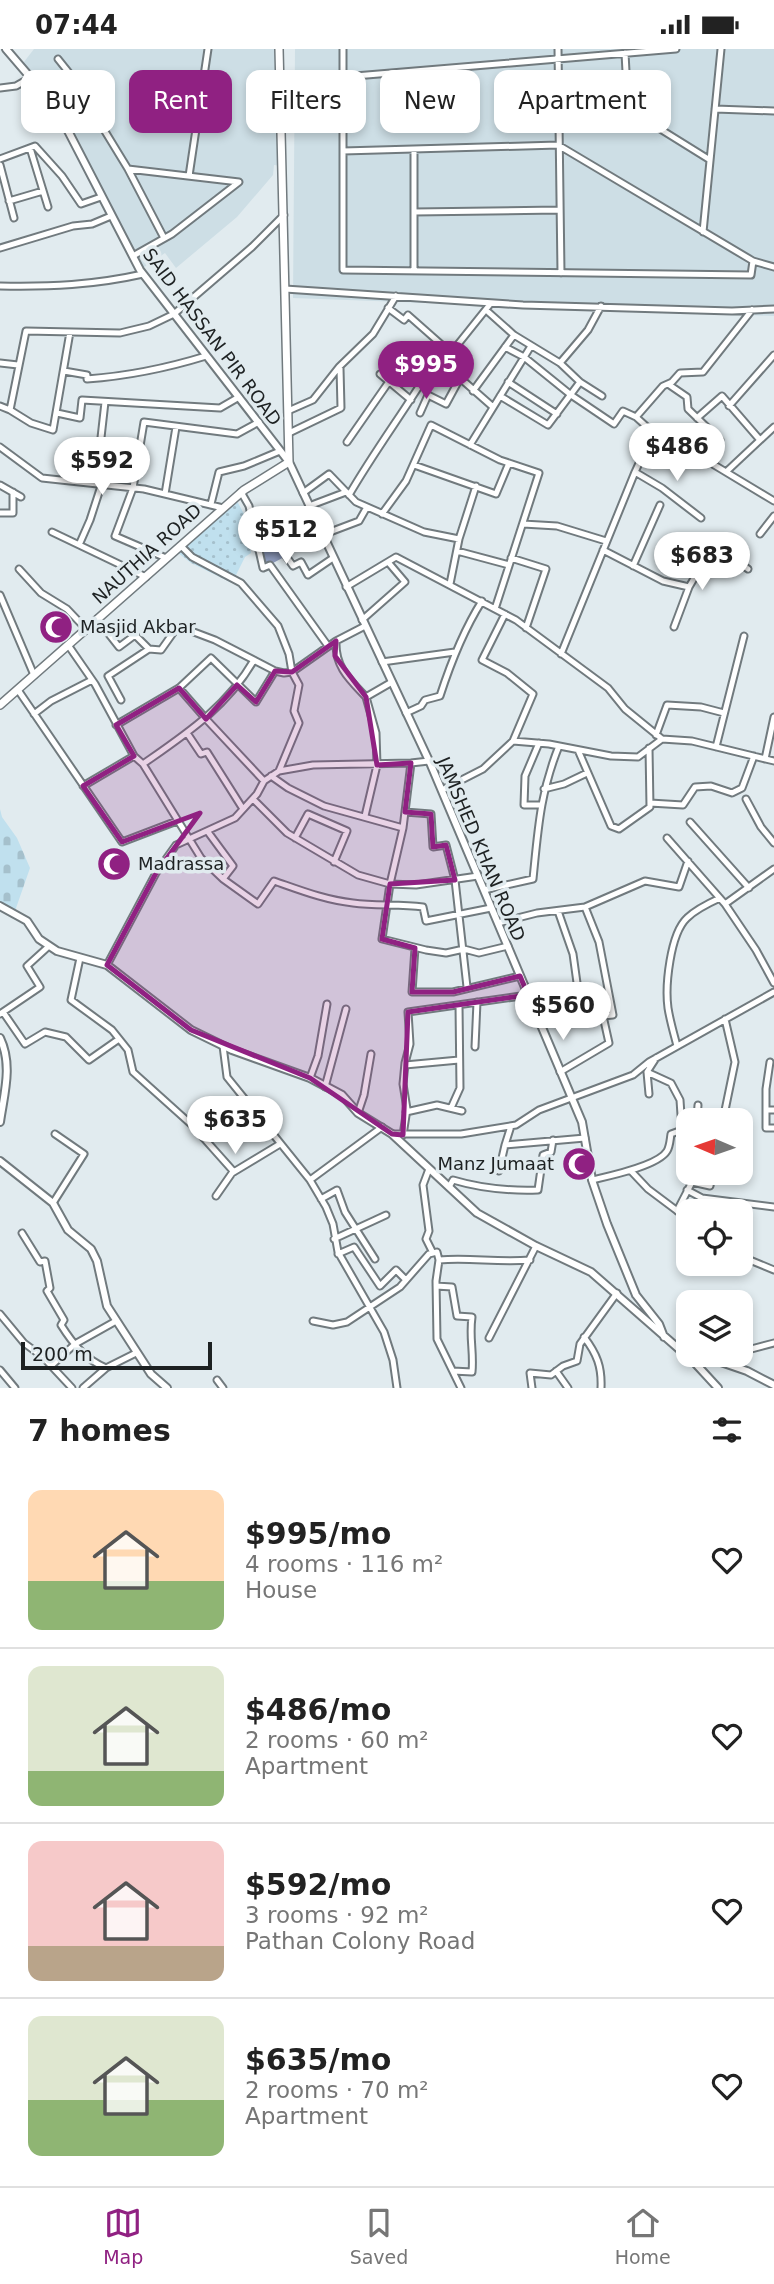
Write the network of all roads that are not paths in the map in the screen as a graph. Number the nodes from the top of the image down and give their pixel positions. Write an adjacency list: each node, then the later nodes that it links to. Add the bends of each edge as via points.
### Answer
1 (208, 49): 29 (street)
2 (279, 49): 37 (main road)
3 (343, 49): 13 (street)
4 (558, 49): 11 (street)
5 (676, 49): 8 (street)
6 (721, 49): 17 (street)
7 (7, 51): 9 (street); 12 (street, SAID HASSAN PIR ROAD)
8 (625, 53): 11 (street); 26 (street, via 628,109)
9 (0, 55)
10 (58, 59): 28 (street)
11 (557, 61): 14 (street); 21 (street)
12 (23, 70)
13 (343, 70)
14 (366, 75)
15 (21, 83): 16 (street)
16 (0, 88)
17 (715, 109): 18 (street); 26 (street)
18 (774, 111)
19 (69, 133): 31 (street, SAID HASSAN PIR ROAD)
20 (343, 133): 24 (street)
21 (558, 145): 23 (street); 35 (street); 40 (street)
22 (30, 148): 25 (street); 30 (street); 31 (street, via 35,146 81,204)
23 (414, 149): 24 (street); 36 (street)
24 (343, 151): 46 (street, via 343,270)
25 (0, 159)
26 (710, 160): 40 (street)
27 (0, 165): 33 (street)
28 (128, 169): 29 (street); 41 (street)
29 (189, 176): 41 (street, via 239,183)
30 (43, 191): 33 (street); 34 (street)
31 (101, 197): 38 (street, SAID HASSAN PIR ROAD)
32 (0, 199): 33 (street)
33 (9, 199): 39 (street)
34 (48, 207)
35 (559, 210): 36 (street); 48 (street)
36 (414, 212): 46 (street)
37 (284, 215): 50 (main road); 58 (street)
38 (111, 216): 42 (street); 43 (street, SAID HASSAN PIR ROAD)
39 (14, 218)
40 (703, 232): 44 (street)
41 (164, 238): 43 (street)
42 (0, 248)
43 (133, 256): 47 (street, SAID HASSAN PIR ROAD)
44 (752, 261): 45 (street); 48 (street, via 751,275)
45 (774, 267)
46 (414, 271): 48 (street)
47 (143, 274): 49 (street, via 102,283); 58 (street, SAID HASSAN PIR ROAD)
48 (561, 274)
49 (0, 286)
50 (285, 289): 51 (street); 91 (main road)
51 (396, 296): 52 (street); 54 (street)
52 (491, 303): 53 (street); 56 (street)
53 (601, 306): 57 (street); 70 (street)
54 (388, 308): 64 (street, via 404,320 408,315); 72 (street, via 373,334)
55 (774, 309): 57 (street)
56 (486, 310): 60 (street); 64 (street)
57 (752, 310): 79 (street, via 703,372 680,373)
58 (174, 314): 59 (street, via 120,333); 66 (street, SAID HASSAN PIR ROAD)
59 (70, 332): 71 (street, via 26,331); 73 (street)
60 (514, 335): 61 (street); 63 (street)
61 (531, 346): 67 (street); 70 (street)
62 (413, 347): 76 (street)
63 (505, 347): 67 (street); 80 (street)
64 (451, 353): 69 (street)
65 (774, 355): 88 (street)
66 (206, 356): 73 (street, via 158,370 103,378 87,379 87,375); 84 (street, SAID HASSAN PIR ROAD)
67 (524, 357): 77 (street); 81 (street)
68 (0, 363): 71 (street)
69 (443, 363): 75 (street); 85 (street, via 433,364)
70 (560, 363): 78 (street)
71 (19, 365): 90 (street)
72 (340, 367): 91 (street, via 313,400); 100 (street, via 341,408)
73 (64, 371): 92 (street)
74 (380, 373): 76 (street)
75 (459, 380): 80 (street); 93 (street, via 446,404 428,395)
76 (389, 381): 85 (street); 102 (street)
77 (508, 382): 82 (street); 94 (street)
78 (580, 382): 81 (street); 83 (street)
79 (668, 384): 95 (street); 96 (street, via 687,397 688,409)
80 (473, 391): 89 (street)
81 (571, 395): 94 (street); 95 (street, via 614,424 623,411)
82 (500, 396): 89 (street); 94 (street, via 548,425)
83 (602, 396)
84 (239, 397): 86 (street, via 220,408); 97 (street, SAID HASSAN PIR ROAD)
85 (411, 400): 118 (street)
86 (105, 402): 92 (street, via 82,400 80,418); 111 (street)
87 (0, 406): 90 (street)
88 (729, 406): 96 (street, via 722,397); 101 (street)
89 (493, 408): 103 (street)
90 (10, 410): 92 (street, via 53,430)
91 (288, 411): 100 (main road)
92 (57, 413)
93 (420, 413)
94 (557, 414)
95 (636, 417): 109 (street, via 657,436)
96 (697, 418): 110 (street, via 720,440 701,457)
97 (259, 422): 98 (street, via 237,434); 105 (street, SAID HASSAN PIR ROAD)
98 (176, 427): 114 (street, via 144,422); 119 (street)
99 (774, 427): 101 (street)
100 (289, 433): 106 (main road)
101 (760, 440): 110 (street)
102 (347, 442)
103 (470, 445): 107 (street); 108 (street, via 431,425)
104 (0, 447): 111 (street, via 42,478)
105 (281, 451): 106 (street, SAID HASSAN PIR ROAD); 122 (street, via 219,472)
106 (289, 463): 116 (main road, NAUTHIA ROAD); 117 (street, JAMSHED KHAN ROAD)
107 (509, 463): 113 (street, via 496,494); 131 (street, via 539,473)
108 (414, 465): 113 (street); 128 (street)
109 (635, 472): 130 (street); 137 (street)
110 (726, 472): 121 (street)
111 (99, 483): 114 (street); 138 (street)
112 (0, 485): 115 (street)
113 (476, 487): 136 (street)
114 (133, 488): 119 (street); 142 (street, via 115,536)
115 (13, 492): 120 (street); 127 (street, via 13,513)
116 (242, 492): 126 (main road, NAUTHIA ROAD); 133 (street)
117 (303, 493): 118 (street, via 329,474); 124 (street, JAMSHED KHAN ROAD)
118 (348, 493): 124 (street); 125 (street)
119 (165, 494): 122 (street)
120 (20, 497)
121 (774, 501)
122 (211, 504): 126 (street)
123 (660, 505): 146 (street)
124 (309, 506): 135 (street, JAMSHED KHAN ROAD)
125 (368, 507): 128 (street); 135 (street, via 359,521)
126 (223, 508): 139 (main road, NAUTHIA ROAD)
127 (0, 513)
128 (383, 514): 136 (street, via 424,532)
129 (774, 516): 134 (street)
130 (701, 519)
131 (523, 524): 137 (street, via 557,526); 145 (street)
132 (52, 532): 138 (street)
133 (257, 533): 143 (street, via 278,527 286,556 293,566 302,562 308,575); 165 (street, via 263,568 270,565)
134 (761, 534)
135 (323, 535): 143 (street, JAMSHED KHAN ROAD)
136 (459, 538): 141 (street)
137 (606, 541): 140 (street)
138 (79, 545): 149 (street)
139 (181, 546): 142 (main road, NAUTHIA ROAD); 172 (street, via 192,557 241,583 278,626)
140 (603, 550): 146 (street); 168 (street)
141 (457, 551): 145 (street); 150 (street)
142 (166, 558): 149 (main road, NAUTHIA ROAD)
143 (333, 558): 151 (street, JAMSHED KHAN ROAD)
144 (388, 562): 150 (street, via 396,557); 151 (street); 158 (street, via 405,582)
145 (510, 562): 155 (street); 160 (street, via 546,569)
146 (633, 566): 152 (street, via 663,581)
147 (19, 569): 161 (street)
148 (748, 569): 152 (street, via 714,545)
149 (146, 577): 157 (main road, NAUTHIA ROAD)
150 (450, 584): 154 (street)
151 (346, 587): 158 (street, JAMSHED KHAN ROAD)
152 (689, 587): 159 (street)
153 (0, 595): 173 (street)
154 (482, 601): 155 (street); 167 (street)
155 (495, 609): 156 (street)
156 (505, 614): 160 (street); 190 (street, via 482,660 533,694)
157 (97, 619): 161 (main road, NAUTHIA ROAD); 166 (street, via 120,647 135,635)
158 (363, 623): 163 (street); 170 (street, JAMSHED KHAN ROAD)
159 (674, 627)
160 (526, 628): 168 (street)
161 (86, 629): 164 (main road, NAUTHIA ROAD)
162 (744, 636): 183 (street)
163 (336, 641): 165 (street); 179 (street, via 335,656)
164 (68, 645): 173 (main road, NAUTHIA ROAD); 174 (street)
165 (328, 646): 172 (street)
166 (149, 649): 169 (street, via 161,650 178,626); 180 (street, via 108,675)
167 (455, 652): 170 (street); 182 (street, via 440,696)
168 (561, 654): 189 (street, via 608,688)
169 (254, 660): 171 (street); 176 (street)
170 (382, 662): 175 (street, JAMSHED KHAN ROAD)
171 (275, 671): 172 (street); 176 (street, via 256,702)
172 (292, 672): 204 (street, via 299,685 294,711 299,723)
173 (34, 675): 178 (main road, NAUTHIA ROAD)
174 (92, 680): 184 (street); 187 (street)
175 (391, 682): 179 (street); 182 (street, JAMSHED KHAN ROAD)
176 (237, 685): 177 (street, via 211,658); 186 (street)
177 (179, 688): 186 (street); 187 (street)
178 (18, 690): 181 (main road, NAUTHIA ROAD); 184 (street)
179 (366, 697): 203 (street, via 376,733)
180 (121, 700)
181 (0, 705)
182 (406, 713): 199 (street, JAMSHED KHAN ROAD)
183 (724, 713): 189 (street, via 667,705); 193 (street)
184 (34, 714): 208 (street)
185 (774, 717): 198 (street)
186 (206, 719): 188 (street); 207 (street)
187 (116, 725): 196 (street)
188 (187, 733): 201 (street); 215 (street, via 201,754 207,752)
189 (659, 737): 193 (street); 194 (street)
190 (513, 741): 191 (street); 210 (street, via 483,769)
191 (539, 743): 192 (street); 214 (street, via 525,776 524,805)
192 (559, 746): 195 (street); 209 (street)
193 (716, 747): 197 (street)
194 (649, 748): 195 (street, via 638,757); 213 (street)
195 (578, 750): 205 (street)
196 (134, 756): 201 (street); 208 (street)
197 (754, 757): 198 (street); 213 (street, via 743,787 732,793 712,786 695,787 683,805)
198 (765, 759): 200 (street)
199 (429, 761): 202 (street); 210 (street, JAMSHED KHAN ROAD)
200 (774, 761)
201 (143, 764): 218 (street)
202 (411, 764): 203 (street); 216 (street)
203 (377, 765): 204 (street, via 313,765); 217 (street)
204 (279, 771): 206 (street)
205 (587, 773): 209 (street); 213 (street, via 611,826 619,829)
206 (271, 776): 207 (street); 217 (street, via 324,806)
207 (264, 781): 211 (street)
208 (83, 786): 218 (street, via 122,842)
209 (544, 789): 214 (street)
210 (442, 790): 229 (street, JAMSHED KHAN ROAD)
211 (253, 799): 215 (street); 222 (street)
212 (746, 799): 225 (street)
213 (650, 803)
214 (541, 805): 234 (street, via 533,879)
215 (243, 809): 221 (street)
216 (405, 812): 220 (street); 231 (street, via 431,814 433,847 446,845)
217 (365, 816): 220 (street)
218 (177, 821): 224 (street)
219 (690, 822): 233 (street)
220 (403, 828): 232 (street)
221 (208, 832): 224 (street); 230 (street, via 233,866)
222 (295, 838): 226 (street); 226 (street, via 308,814 347,831)
223 (667, 838): 227 (street)
224 (188, 840): 230 (street); 249 (street, via 176,845 156,873)
225 (774, 843)
226 (334, 862): 232 (street)
227 (688, 862): 235 (street); 239 (street, via 679,887 645,881)
228 (774, 869): 233 (street)
229 (478, 876): 231 (street); 234 (street, JAMSHED KHAN ROAD)
230 (223, 879): 236 (street, via 258,904 274,881 355,904)
231 (455, 880): 232 (street); 242 (street)
232 (390, 884): 236 (street)
233 (749, 888): 237 (street)
234 (484, 890): 240 (street, JAMSHED KHAN ROAD)
235 (720, 898): 237 (street); 264 (street, via 685,919 675,939 668,1007)
236 (387, 904): 242 (street, via 423,907 426,921); 246 (street, via 382,939)
237 (725, 904): 251 (street)
238 (0, 906): 244 (street, via 27,921)
239 (585, 907): 241 (street); 271 (street, via 599,942 613,1015 603,1016 609,1043)
240 (491, 908): 242 (street); 243 (street, JAMSHED KHAN ROAD)
241 (558, 911): 243 (street); 254 (street, via 573,954 578,990)
242 (458, 915): 247 (street)
243 (498, 923): 245 (street, JAMSHED KHAN ROAD)
244 (49, 946): 248 (street); 259 (street, via 27,966 40,986)
245 (508, 946): 247 (street, via 479,953); 250 (street, JAMSHED KHAN ROAD)
246 (415, 948): 247 (street, via 446,953); 252 (street, via 412,992 453,992)
247 (464, 949): 252 (street)
248 (80, 958): 249 (street); 262 (street, via 71,1000)
249 (107, 965): 263 (street, via 191,1030)
250 (520, 976): 252 (street); 254 (street, JAMSHED KHAN ROAD)
251 (774, 983)
252 (467, 987)
253 (774, 992): 260 (street)
254 (530, 999): 255 (street); 271 (street, JAMSHED KHAN ROAD)
255 (477, 1002): 257 (street); 265 (street)
256 (327, 1004): 273 (street)
257 (459, 1005): 268 (street); 270 (street, via 408,1012 410,1044)
258 (346, 1009): 274 (street)
259 (2, 1013): 262 (street, via 26,1044 45,1032 66,1037 89,1060)
260 (725, 1020): 264 (street); 280 (street, via 735,1062)
261 (0, 1038): 286 (street, via 8,1071)
262 (119, 1039): 301 (street, via 128,1050 133,1072 193,1126)
263 (223, 1046): 273 (street); 295 (street, via 227,1077)
264 (677, 1046): 267 (street)
265 (475, 1047)
266 (371, 1054): 285 (street)
267 (657, 1057): 272 (street); 276 (street, via 633,1075)
268 (459, 1060): 270 (street); 278 (street, via 460,1088)
269 (770, 1062): 281 (street)
270 (405, 1065): 284 (street)
271 (561, 1072): 276 (street, JAMSHED KHAN ROAD)
272 (647, 1073): 275 (street); 300 (street, via 671,1083 680,1100 682,1130 671,1135 664,1155)
273 (310, 1078): 274 (street)
274 (325, 1087): 285 (street, via 342,1095)
275 (649, 1094)
276 (572, 1099): 287 (street); 293 (street, JAMSHED KHAN ROAD)
277 (698, 1105): 279 (street)
278 (451, 1108): 283 (street); 284 (street, via 437,1105)
279 (698, 1108)
280 (725, 1108)
281 (766, 1110): 282 (street); 289 (street, via 766,1128)
282 (774, 1110)
283 (462, 1111)
284 (406, 1112): 292 (street)
285 (358, 1113): 288 (street)
286 (0, 1122)
287 (511, 1126): 292 (street, via 461,1134); 296 (street)
288 (382, 1127): 291 (street); 302 (street)
289 (774, 1128)
290 (55, 1134): 310 (street, via 84,1154)
291 (392, 1134): 292 (street); 298 (street)
292 (403, 1135)
293 (585, 1137): 294 (street); 303 (street, JAMSHED KHAN ROAD)
294 (553, 1140): 296 (street); 305 (street, via 551,1153 543,1155 538,1190 515,1191 453,1180)
295 (280, 1144): 301 (street); 302 (street)
296 (505, 1145): 299 (street)
297 (0, 1161): 310 (street)
298 (429, 1169): 305 (street); 318 (street, via 423,1185 426,1239)
299 (499, 1171)
300 (631, 1171): 303 (street); 312 (street)
301 (234, 1172): 307 (street)
302 (310, 1180): 308 (street)
303 (592, 1180): 333 (street, JAMSHED KHAN ROAD, via 636,1295)
304 (690, 1185): 306 (street)
305 (449, 1187): 317 (street, via 477,1213)
306 (687, 1190): 309 (street); 311 (street, via 702,1198)
307 (216, 1196)
308 (321, 1199): 314 (street, via 337,1190); 316 (street, via 333,1224)
309 (683, 1199)
310 (53, 1203): 330 (street, via 68,1230 91,1249 104,1297)
311 (774, 1207)
312 (676, 1210)
313 (386, 1215): 314 (street)
314 (355, 1229): 316 (street); 320 (street)
315 (22, 1233): 336 (street, via 40,1262 45,1261 47,1291)
316 (334, 1239): 319 (street)
317 (536, 1246): 322 (street); 327 (street, via 591,1272)
318 (433, 1253): 321 (street, via 437,1252); 325 (street)
319 (338, 1254): 325 (street, via 354,1247 380,1286 396,1270); 328 (street)
320 (375, 1259)
321 (439, 1260): 322 (street); 326 (street)
322 (530, 1260): 334 (street)
323 (753, 1261): 324 (street)
324 (774, 1270)
325 (406, 1280): 328 (street)
326 (436, 1286): 345 (street, via 437,1339); 345 (street, via 452,1287 457,1316 472,1317 472,1372)
327 (617, 1293): 332 (street); 333 (street)
328 (371, 1308): 331 (street, via 340,1325); 354 (street, via 384,1332)
329 (0, 1314): 340 (street)
330 (117, 1321): 336 (street); 339 (street)
331 (313, 1321)
332 (584, 1337): 346 (street, via 576,1361); 358 (street, via 595,1351 602,1372)
333 (664, 1337): 337 (street, JAMSHED KHAN ROAD)
334 (489, 1338)
335 (774, 1343): 338 (street)
336 (75, 1345): 340 (street); 341 (street, via 91,1361)
337 (676, 1347)
338 (753, 1349)
339 (136, 1353): 341 (street); 352 (street)
340 (51, 1366): 350 (street)
341 (106, 1367): 351 (street)
342 (699, 1367): 359 (street, JAMSHED KHAN ROAD)
343 (735, 1367): 348 (street)
344 (0, 1370): 349 (street)
345 (453, 1371): 355 (street)
346 (556, 1371): 356 (street, via 551,1375 530,1373); 357 (street)
347 (217, 1380): 353 (street)
348 (774, 1385)
349 (15, 1388)
350 (72, 1388)
351 (83, 1388)
352 (165, 1388)
353 (223, 1388)
354 (397, 1388)
355 (460, 1388)
356 (532, 1388)
357 (568, 1388)
358 (601, 1388)
359 (719, 1388)

